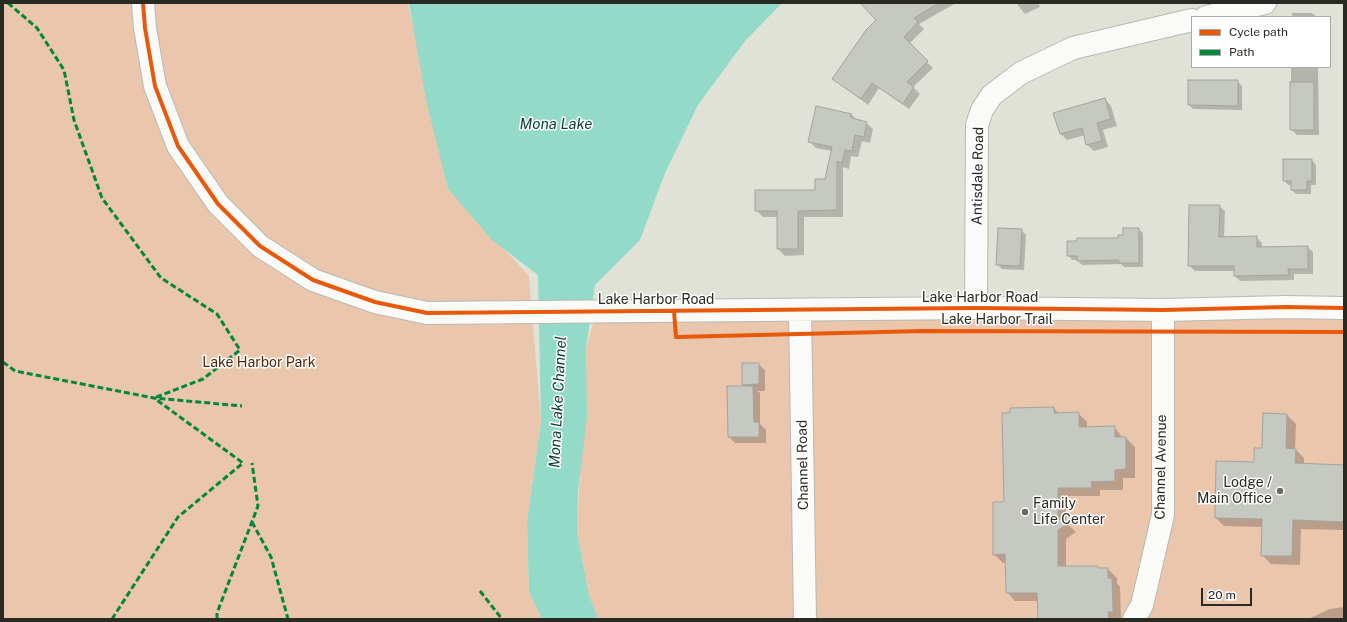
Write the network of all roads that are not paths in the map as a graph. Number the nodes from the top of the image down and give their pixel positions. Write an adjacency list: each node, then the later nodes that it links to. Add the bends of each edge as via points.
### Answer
1 (143, 3): 8 (street, Lake Harbor Road, via 155,86 178,146 218,204 260,246 314,280 375,302 427,313)
2 (1265, 3): 3 (street)
3 (1210, 16)
4 (1191, 20): 5 (street, Antisdale Road, via 1073,48 1021,73 992,95 982,110 977,125)
5 (976, 308): 7 (street, Lake Harbor Road); 8 (street, Lake Harbor Road)
6 (1344, 308): 7 (street, Lake Harbor Road)
7 (1163, 310): 10 (street, Channel Avenue, via 1163,515 1142,605)
8 (800, 311): 9 (street, Channel Road)
9 (805, 619)
10 (1134, 619)

